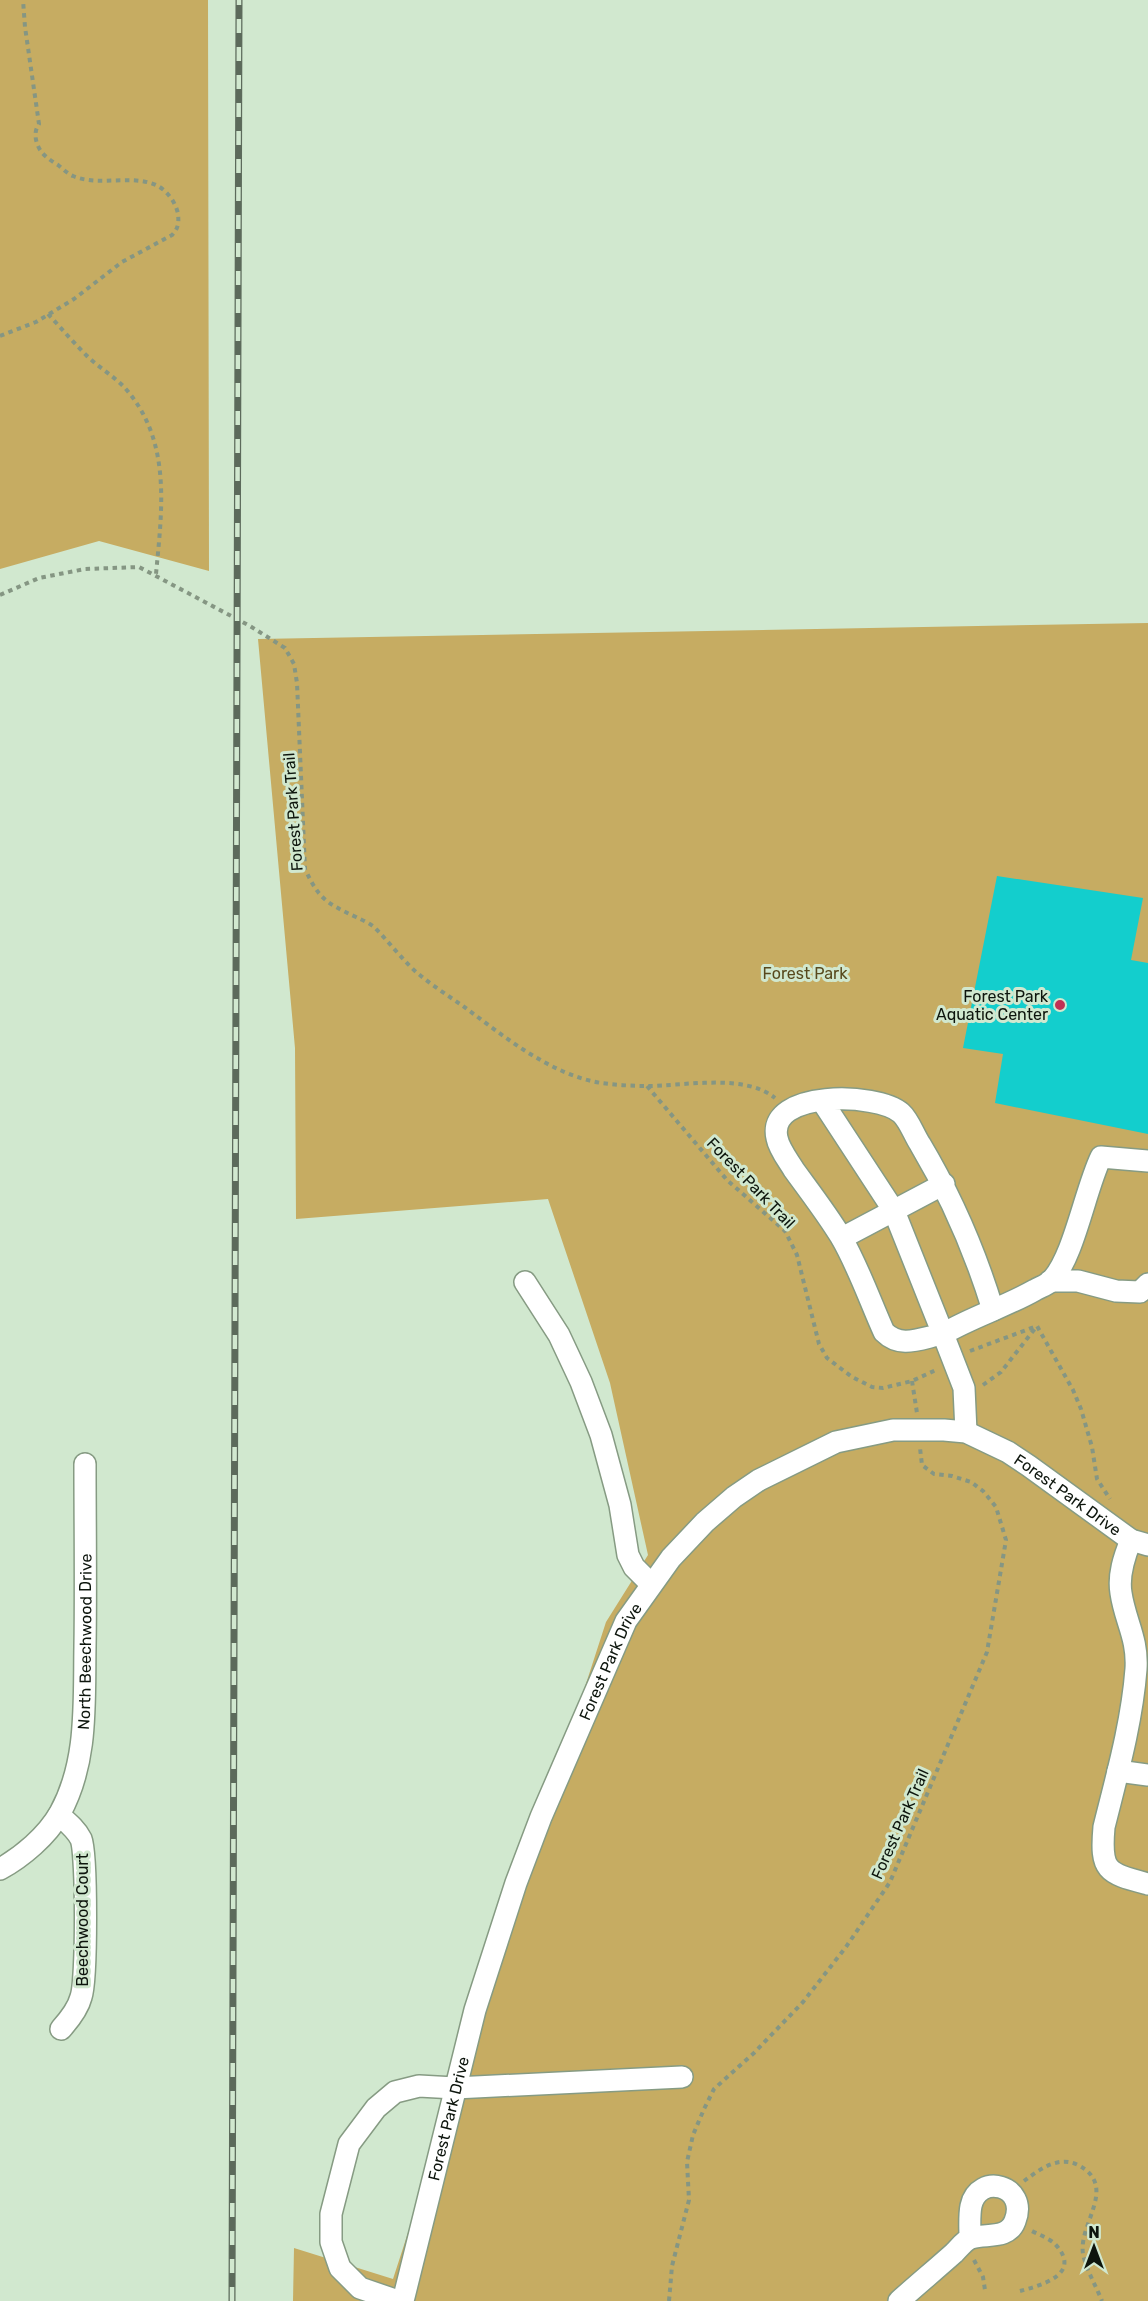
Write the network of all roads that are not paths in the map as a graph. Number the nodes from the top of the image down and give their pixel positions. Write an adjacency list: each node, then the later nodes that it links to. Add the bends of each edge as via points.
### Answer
1 (822, 1101): 3 (street, via 878,1102 901,1114); 4 (street); 5 (street, via 788,1109 777,1125 777,1138 785,1156)
2 (1148, 1161): 6 (street, via 1101,1157 1064,1260)
3 (944, 1184): 4 (street); 9 (street, via 980,1267)
4 (894, 1211): 5 (street); 10 (street)
5 (842, 1238): 10 (street, via 884,1332 900,1342)
6 (1050, 1281): 8 (street, via 1078,1281 1116,1292 1140,1292); 9 (street)
7 (525, 1282): 14 (street, via 559,1335 581,1382 618,1495 628,1555)
8 (1148, 1284)
9 (993, 1310): 10 (street)
10 (943, 1334): 11 (street, via 964,1388)
11 (966, 1432): 13 (street, Forest Park Drive, via 1029,1466); 14 (street, Forest Park Drive, via 893,1430 836,1442 785,1465 734,1497 705,1522)
12 (86, 1464): 17 (street, North Beechwood Drive, via 83,1742)
13 (1139, 1542): 15 (street, via 1120,1572 1136,1668)
14 (651, 1584): 22 (street, Forest Park Drive, via 626,1621 532,1839 489,1964)
15 (1118, 1771): 16 (street); 19 (street, via 1104,1827 1104,1861 1119,1877)
16 (1148, 1775)
17 (59, 1815): 18 (street, North Beechwood Drive, via 22,1854); 20 (street, Beechwood Court, via 81,1839 84,1862 85,1969 81,1998)
18 (0, 1869)
19 (1148, 1884)
20 (61, 2029)
21 (681, 2077): 22 (street)
22 (455, 2088): 24 (street, via 419,2086 395,2092 376,2108 350,2144 331,2214 331,2242 340,2268 360,2288); 25 (street, Forest Park Drive)
23 (970, 2238): 26 (street)
24 (398, 2301)
25 (403, 2301)
26 (899, 2301)

